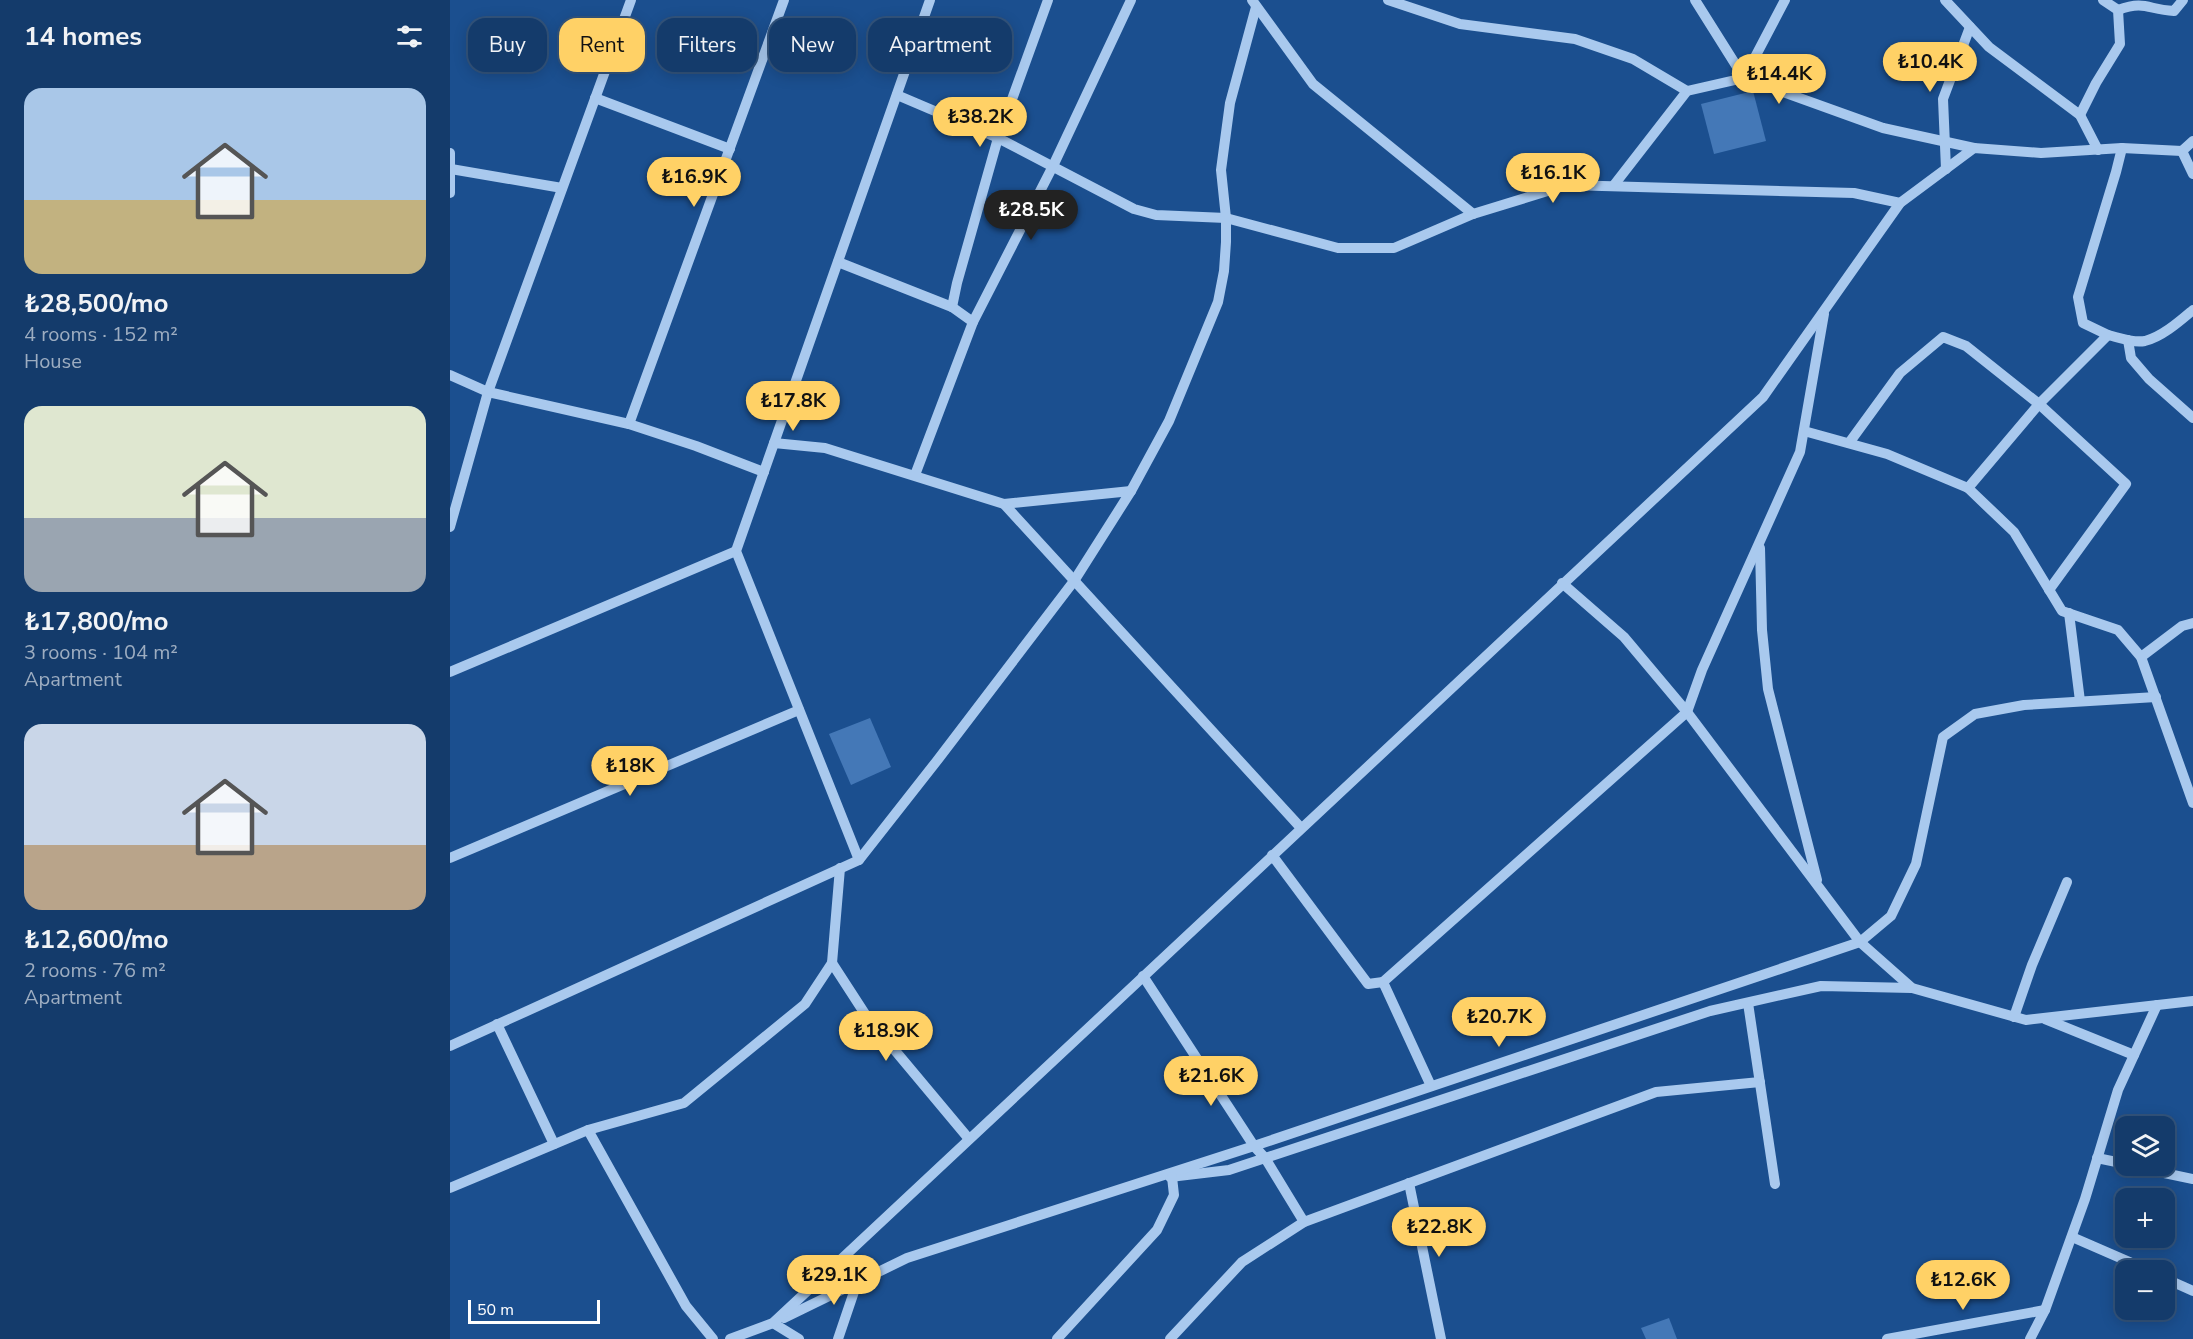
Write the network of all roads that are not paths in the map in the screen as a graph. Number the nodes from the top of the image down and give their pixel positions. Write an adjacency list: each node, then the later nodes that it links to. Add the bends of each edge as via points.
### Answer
1 (631, 0): 18 (street)
2 (783, 0): 25 (street)
3 (930, 0): 17 (street)
4 (1048, 0): 20 (street)
5 (1131, 0): 29 (street)
6 (1388, 0): 16 (street, via 1460,24 1575,39 1633,59)
7 (1695, 0): 15 (street)
8 (1785, 0): 15 (street)
9 (1945, 0): 14 (street)
10 (2103, 0): 13 (street)
11 (2183, 0): 13 (street, via 2174,11 2132,4)
12 (1254, 3): 37 (street, via 1313,84); 38 (street, via 1230,103 1221,170)
13 (2118, 10): 19 (street, via 2120,44)
14 (1970, 27): 19 (street, via 1989,47); 22 (street, via 1943,99)
15 (1744, 78): 16 (street); 22 (street, via 1883,128)
16 (1687, 91): 33 (street)
17 (897, 95): 20 (street); 39 (street)
18 (595, 98): 25 (street); 34 (street)
19 (2080, 115): 26 (street)
20 (998, 138): 29 (street); 40 (street)
21 (2193, 141): 27 (street)
22 (1945, 142): 23 (street); 31 (street)
23 (1974, 148): 26 (street, via 2041,153); 31 (street)
24 (2121, 148): 26 (street); 27 (street); 44 (street, via 2078,297 2083,323)
25 (730, 149): 50 (street)
26 (2098, 150)
27 (2182, 151): 32 (street)
28 (450, 153): 30 (street)
29 (1053, 166): 38 (street, via 1134,209 1156,215); 43 (street)
30 (451, 169): 34 (street); 35 (street)
31 (1946, 169): 36 (street)
32 (2193, 174)
33 (1614, 185): 36 (street, via 1854,193); 37 (street, via 1567,185)
34 (562, 188): 47 (street)
35 (450, 193)
36 (1900, 203): 41 (street)
37 (1473, 214): 38 (street, via 1394,248 1338,248)
38 (1226, 218): 57 (street, via 1224,271 1218,302 1169,421)
39 (838, 262): 40 (street); 52 (street)
40 (952, 307): 43 (street)
41 (1825, 310): 51 (street); 63 (street, via 1763,397)
42 (2193, 310): 45 (street, via 2154,337)
43 (973, 322): 55 (street)
44 (2108, 334): 45 (street); 48 (street)
45 (2128, 340): 49 (street, via 2131,358 2149,380)
46 (450, 375): 47 (street)
47 (488, 392): 50 (street); 59 (street)
48 (2039, 404): 53 (street, via 1966,346 1943,337 1900,373); 56 (street); 64 (street, via 2126,484)
49 (2193, 418)
50 (629, 424): 54 (street)
51 (1804, 431): 53 (street); 60 (street, via 1800,452)
52 (774, 443): 54 (street); 55 (street, via 825,448)
53 (1849, 443): 56 (street, via 1887,454)
54 (764, 472): 61 (street)
55 (915, 475): 58 (street)
56 (1968, 488): 64 (street, via 2014,532)
57 (1131, 491): 58 (street); 62 (street)
58 (1004, 504): 62 (street)
59 (450, 527)
60 (1760, 543): 72 (street); 80 (street, via 1768,689)
61 (736, 551): 68 (street); 71 (street)
62 (1074, 581): 74 (street); 77 (street)
63 (1562, 584): 72 (street, via 1623,637); 74 (street)
64 (2049, 590): 65 (street, via 2062,611)
65 (2069, 613): 67 (street, via 2118,630); 70 (street)
66 (2193, 623): 67 (street, via 2182,626)
67 (2141, 657): 69 (street)
68 (450, 672)
69 (2156, 697): 70 (street); 73 (street)
70 (2080, 701): 81 (street, via 1975,714 1943,737 1916,864 1891,916)
71 (799, 710): 76 (street); 77 (street)
72 (1687, 712): 80 (street); 84 (street)
73 (2193, 803)
74 (1301, 828): 75 (street)
75 (1272, 855): 83 (street); 84 (street, via 1368,984)
76 (450, 858)
77 (859, 860): 78 (street)
78 (840, 868): 82 (street); 91 (street)
79 (2067, 882): 89 (street)
80 (1818, 886): 81 (street)
81 (1860, 942): 85 (street); 95 (street)
82 (832, 963): 96 (street, via 805,1004 684,1103); 97 (street, via 867,1017)
83 (1143, 976): 97 (street); 99 (street)
84 (1383, 982): 95 (street)
85 (1912, 988): 87 (street, via 1821,987); 89 (street)
86 (2193, 1001): 88 (street)
87 (1748, 1003): 94 (street); 100 (street, via 1710,1011)
88 (2157, 1005): 90 (street); 93 (street)
89 (2014, 1017): 90 (street)
90 (2043, 1019): 93 (street)
91 (497, 1024): 92 (street); 98 (street)
92 (450, 1046)
93 (2134, 1055): 101 (street, via 2118,1090)
94 (1760, 1082): 107 (street, via 1656,1092); 108 (street)
95 (1431, 1086): 99 (street)
96 (588, 1130): 98 (street); 119 (street, via 686,1306)
97 (969, 1139): 117 (street)
98 (554, 1144): 109 (street)
99 (1254, 1146): 100 (street); 106 (street)
100 (1265, 1158): 104 (street, via 1229,1170); 110 (street)
101 (2097, 1158): 102 (street); 111 (street)
102 (2115, 1162)
103 (2175, 1175): 105 (street)
104 (1172, 1177): 106 (street); 123 (street, via 1174,1195 1157,1230)
105 (2193, 1179)
106 (1146, 1180): 113 (street, via 907,1258)
107 (1409, 1183): 110 (street); 118 (street)
108 (1775, 1184)
109 (450, 1188)
110 (1304, 1222): 124 (street, via 1242,1262)
111 (2072, 1237): 112 (street); 116 (street)
112 (2125, 1260)
113 (857, 1283): 117 (street); 122 (street)
114 (2175, 1283): 115 (street)
115 (2193, 1291)
116 (2045, 1310): 125 (street); 126 (street)
117 (773, 1323): 120 (street); 121 (street)
118 (1439, 1338)
119 (713, 1339)
120 (730, 1339)
121 (799, 1339)
122 (838, 1339)
123 (1057, 1339)
124 (1170, 1339)
125 (1887, 1339)
126 (2030, 1339)

